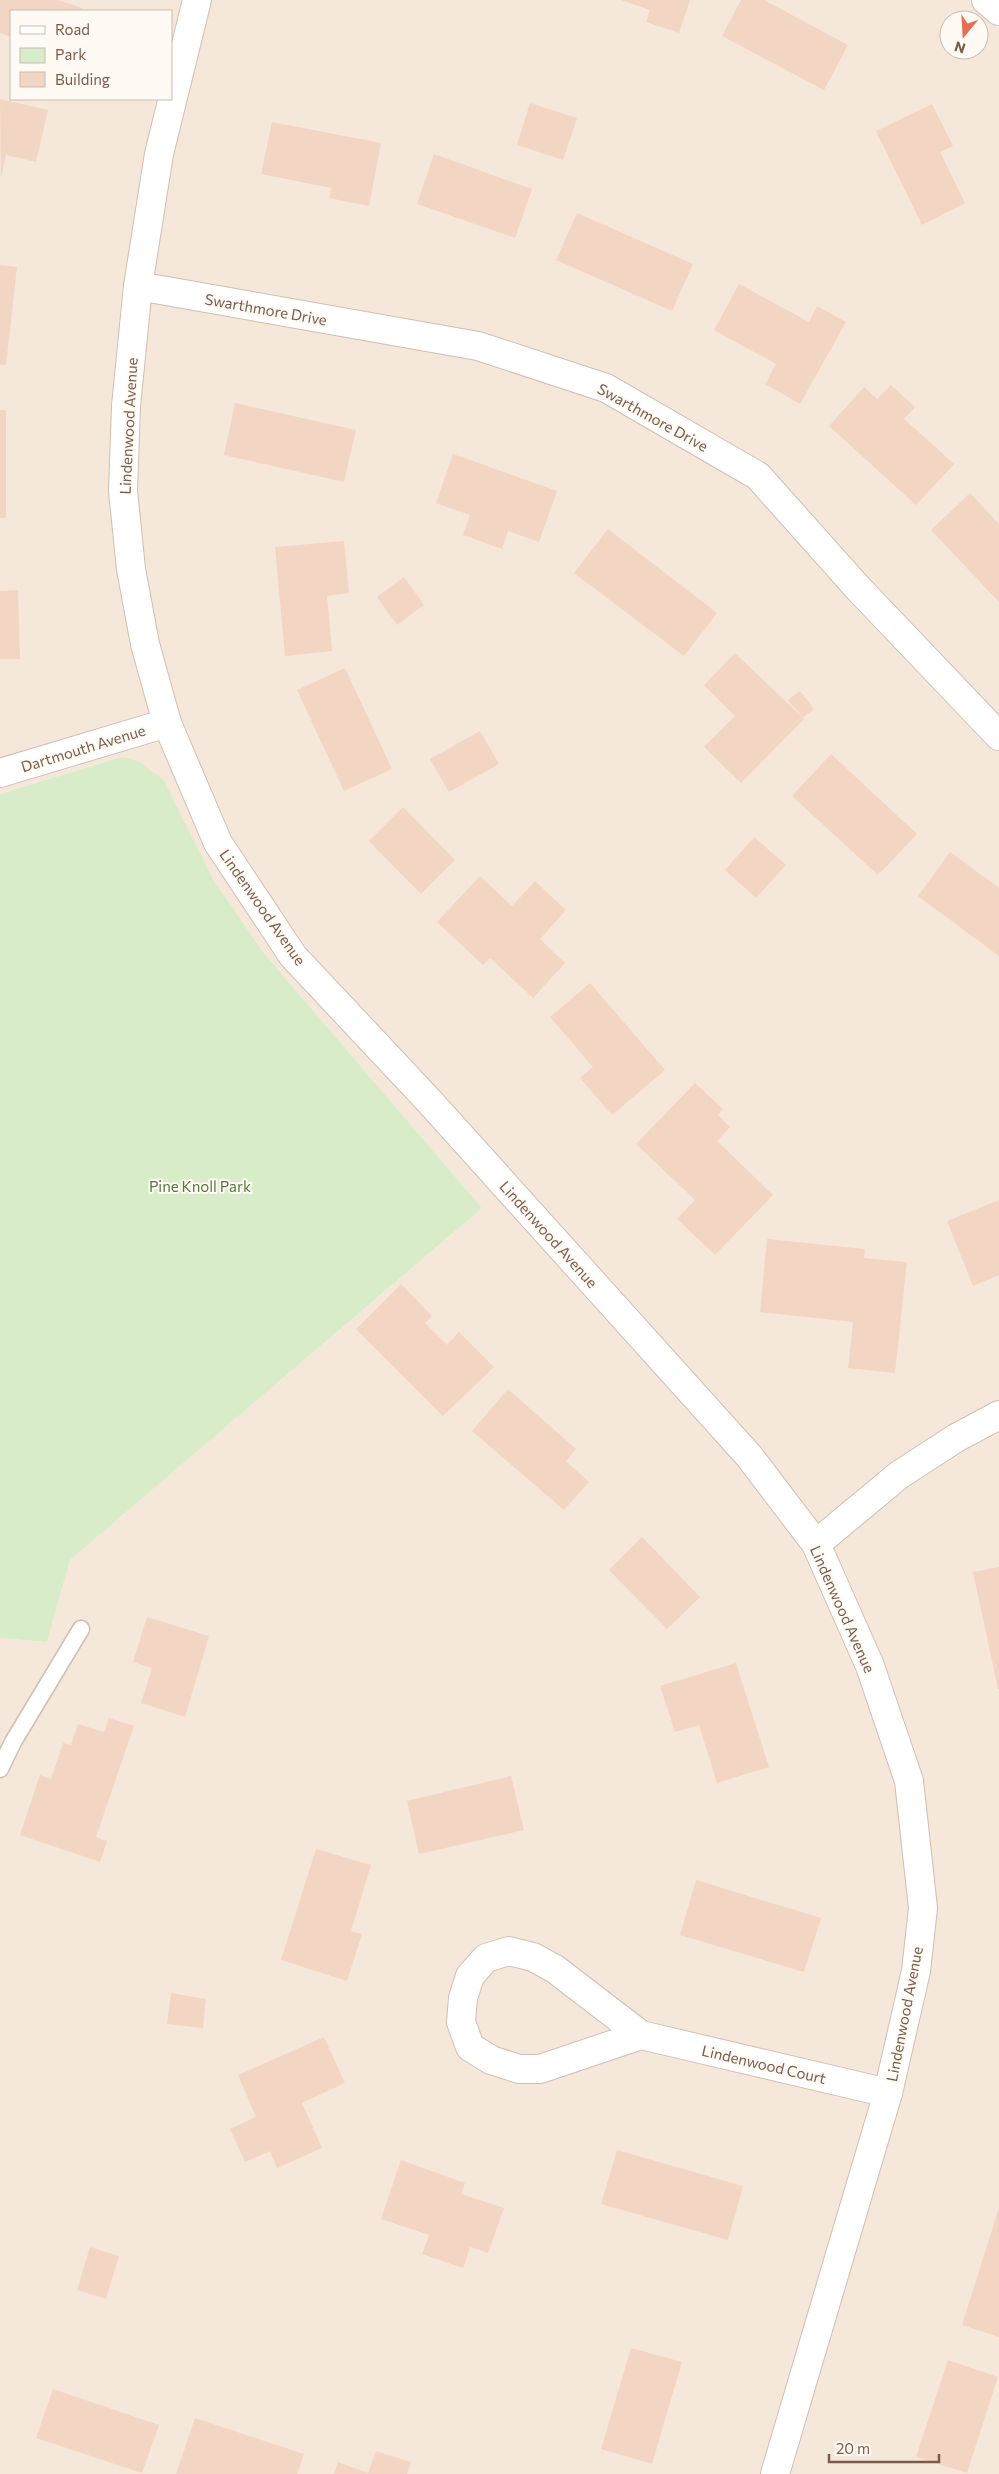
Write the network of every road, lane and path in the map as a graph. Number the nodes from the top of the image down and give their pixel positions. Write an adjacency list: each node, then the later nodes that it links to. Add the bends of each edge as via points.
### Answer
1 (197, 0): 4 (street, Lindenwood Avenue, via 159,154)
2 (986, 0): 3 (street)
3 (999, 12)
4 (138, 286): 5 (street, Lindenwood Avenue, via 126,406 123,491 131,569); 6 (street, Swarthmore Drive, via 478,346 606,388 758,476 857,587)
5 (167, 723): 7 (street, Dartmouth Avenue); 9 (street, Lindenwood Avenue, via 218,843 293,956 430,1102 749,1456)
6 (999, 736)
7 (0, 773)
8 (999, 1415): 9 (street, via 899,1475)
9 (816, 1544): 13 (street, Lindenwood Avenue, via 870,1666 909,1781 923,1908 916,1971)
10 (81, 1629): 11 (lane, via 12,1742)
11 (0, 1768)
12 (640, 2035): 12 (street, Lindenwood Court, via 555,1969 533,1956 509,1951 486,1958 470,1976 463,1998 461,2022 470,2047 491,2060 519,2069 540,2069); 13 (street, Lindenwood Court)
13 (888, 2093): 14 (street, Lindenwood Avenue)
14 (775, 2474)

